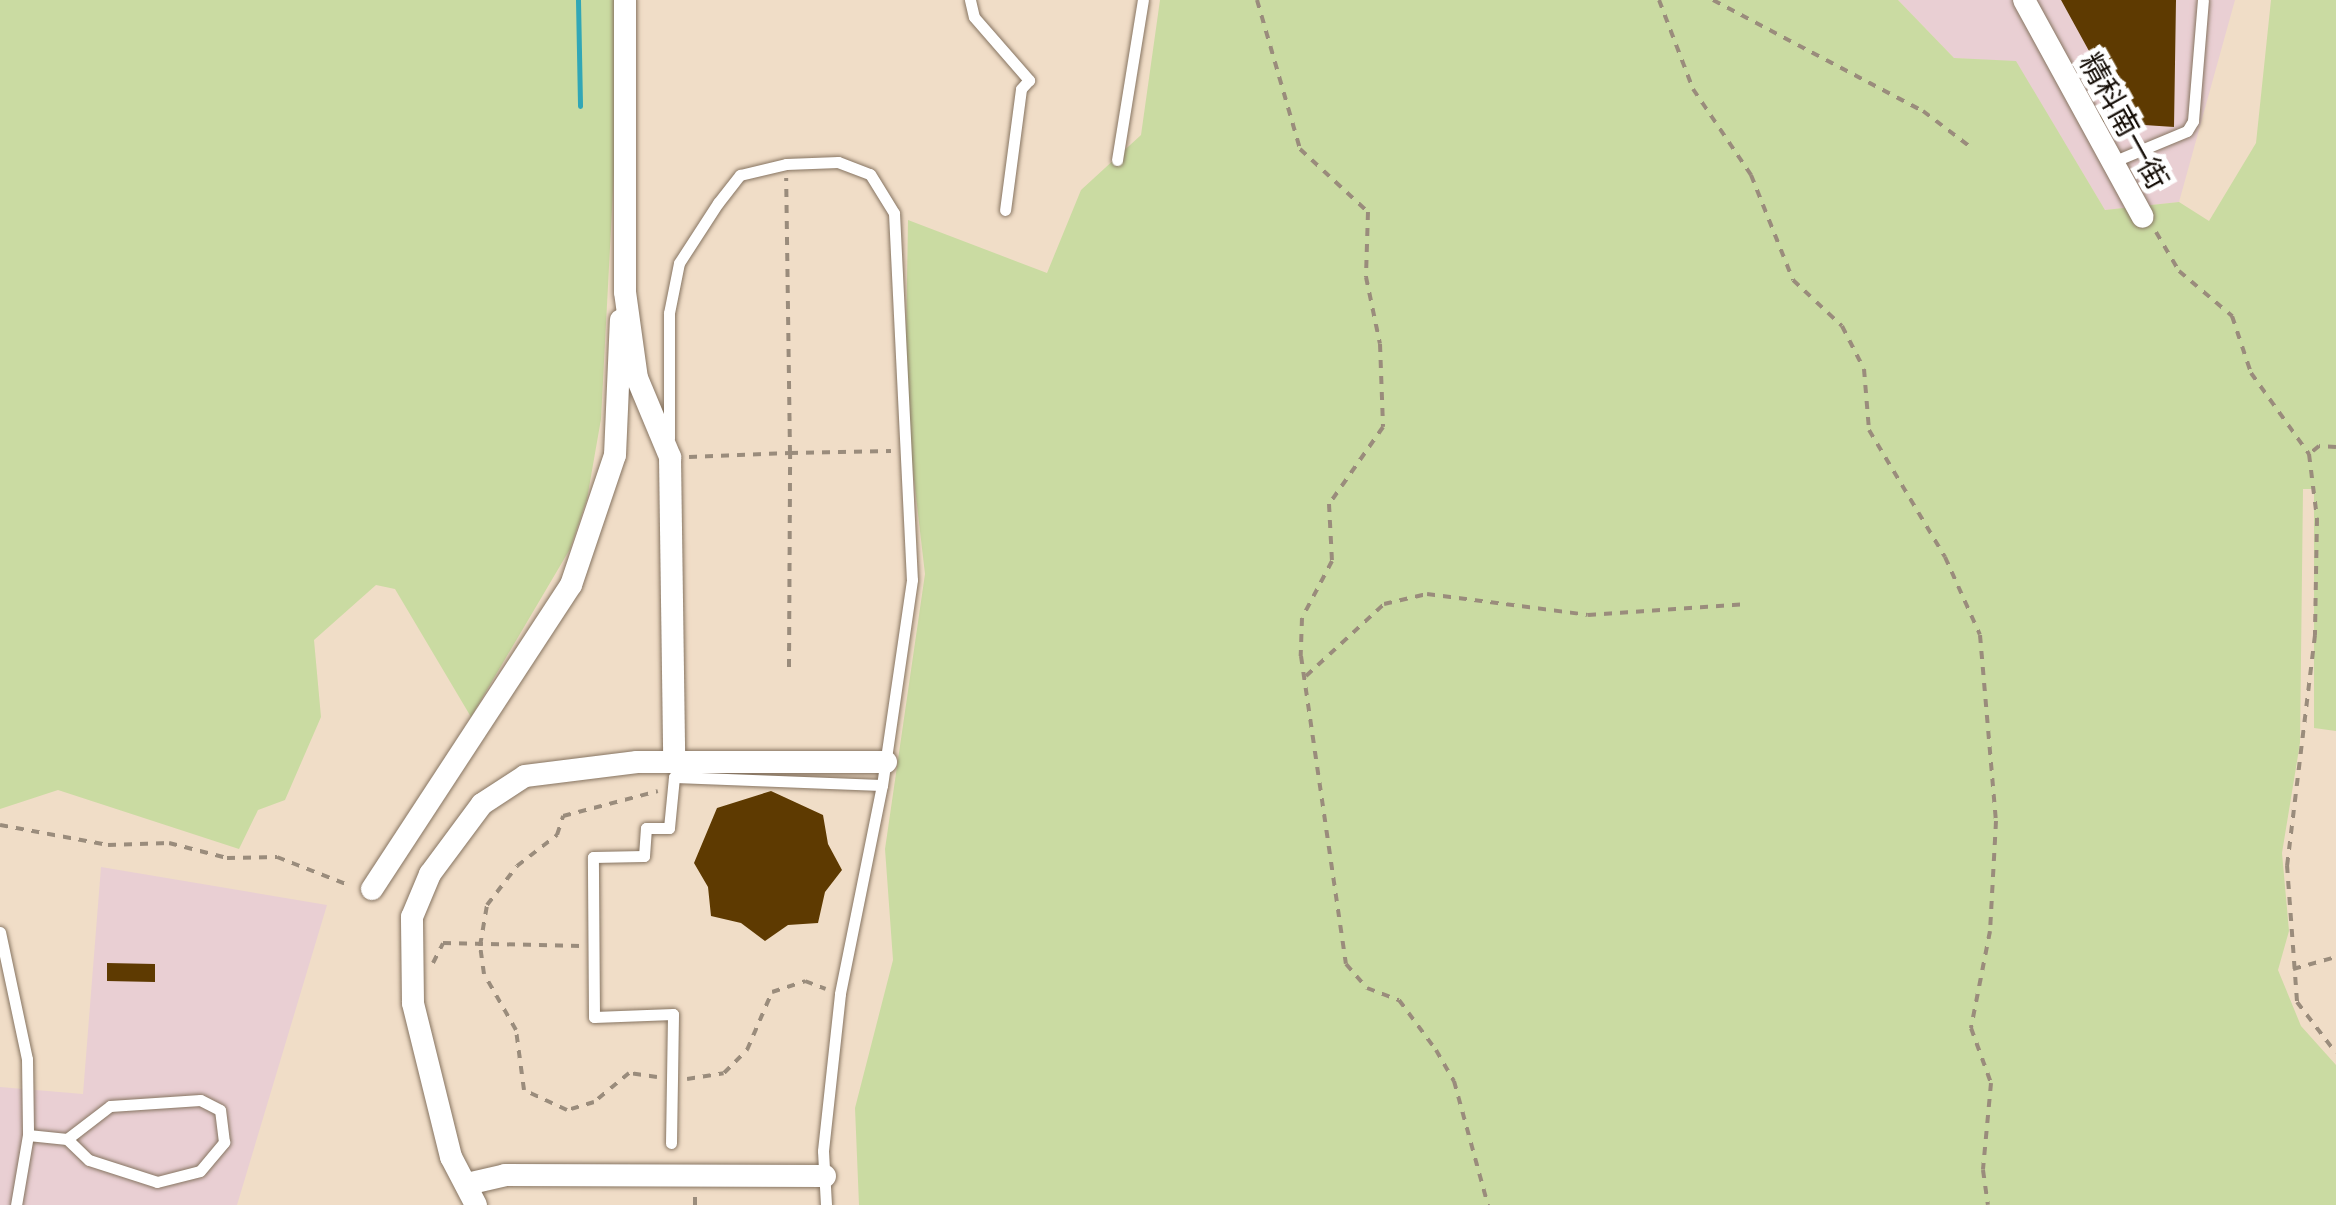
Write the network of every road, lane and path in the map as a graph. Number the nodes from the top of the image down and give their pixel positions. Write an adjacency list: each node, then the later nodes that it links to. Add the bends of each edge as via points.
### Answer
1 (626, 0): 15 (street)
2 (970, 0): 13 (lane, via 974,17 1029,80 1021,89)
3 (1143, 0): 10 (lane)
4 (1258, 0): 23 (path, via 1300,149 1368,212 1366,278 1380,344 1383,427 1329,504 1332,561 1302,618)
5 (1660, 0): 42 (path, via 1693,89 1751,175 1793,280 1842,326 1864,369 1869,430 1946,556 1980,635 1996,821 1990,931 1971,1028 1990,1084 1983,1170)
6 (1713, 0): 9 (path, via 1924,110)
7 (2024, 0): 11 (street, 精科南一街)
8 (2202, 0): 11 (lane, via 2193,122 2187,131)
9 (1972, 148)
10 (1118, 160)
11 (2110, 163): 14 (street, 精科南一街)
12 (786, 164): 17 (lane, via 838,162 870,174 894,213); 18 (path); 20 (lane, via 740,176 679,263 670,313)
13 (1005, 210)
14 (2143, 218): 19 (path, via 2170,248 2179,271 2232,316 2251,372)
15 (625, 292): 20 (street, via 638,378); 27 (street, via 614,369 616,455 571,584)
16 (2336, 447): 19 (path, via 2319,446)
17 (901, 451): 18 (path); 25 (lane, via 912,580)
18 (790, 453): 20 (path); 22 (path)
19 (2309, 454): 31 (path, via 2317,518 2315,635 2287,865)
20 (670, 457): 24 (street)
21 (1748, 604): 23 (path, via 1588,615 1427,594 1384,604)
22 (789, 667)
23 (1306, 676): 41 (path, via 1346,964 1367,988 1399,1000 1436,1050 1454,1081)
24 (674, 760): 25 (street); 38 (street, via 512,782 482,804 430,874 412,916 414,1003 451,1157)
25 (884, 774): 29 (lane, via 674,777 669,828 646,828 644,856 593,857); 37 (lane, via 840,994)
26 (0, 825): 27 (path, via 108,845 169,843 226,858 277,857 331,883)
27 (372, 889)
28 (0, 932): 34 (lane, via 27,1059)
29 (592, 946): 32 (path, via 442,943); 36 (lane, via 594,1017 673,1014)
30 (2336, 958): 31 (path)
31 (2293, 969): 33 (path, via 2296,1002)
32 (428, 973)
33 (2336, 1053)
34 (28, 1135): 35 (lane); 39 (lane)
35 (67, 1139): 35 (lane, via 110,1106 200,1100 220,1110 224,1142 200,1171 157,1182 89,1160)
36 (671, 1144)
37 (824, 1176): 38 (street, via 505,1175); 40 (lane)
38 (471, 1195)
39 (16, 1205)
40 (826, 1205)
41 (1488, 1205)
42 (1988, 1205)

